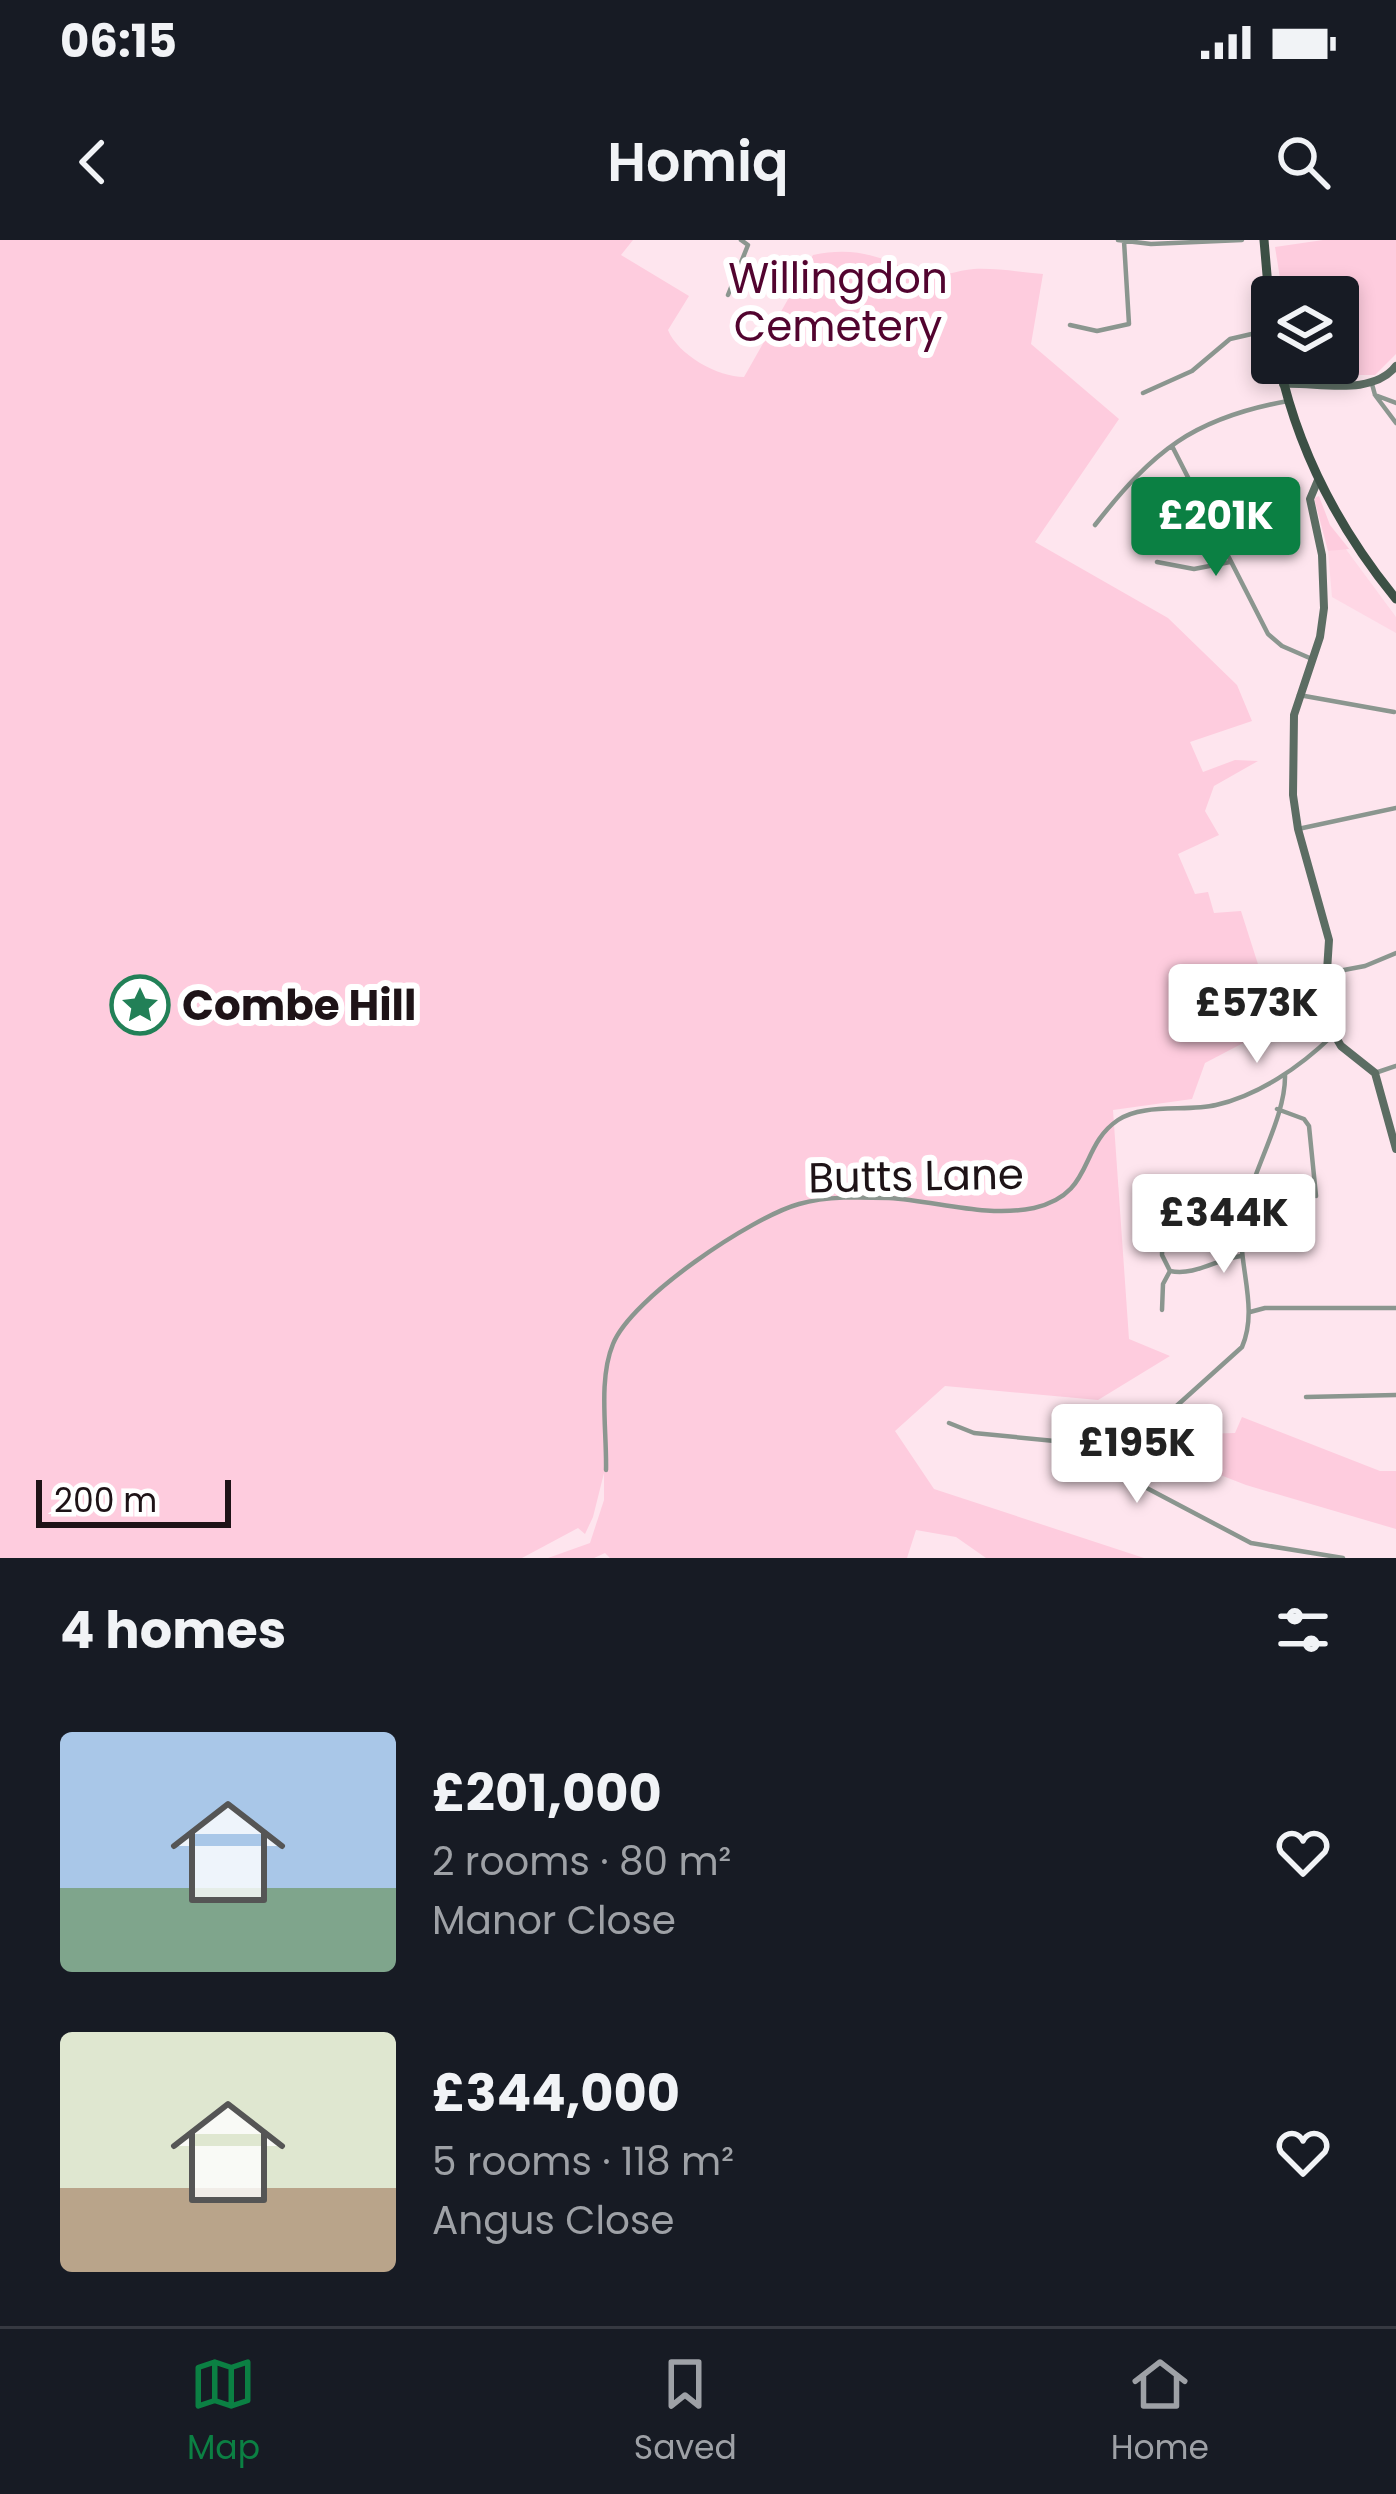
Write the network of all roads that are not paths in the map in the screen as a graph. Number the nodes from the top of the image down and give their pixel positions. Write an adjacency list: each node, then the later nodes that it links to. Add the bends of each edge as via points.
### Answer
1 (741, 240): 6 (street, via 748,245)
2 (1121, 240): 3 (street); 7 (street, via 1130,324 1097,331)
3 (1242, 240)
4 (1264, 240): 5 (main road)
5 (1267, 276)
6 (728, 295)
7 (1070, 325)
8 (1251, 335): 14 (street, via 1230,339 1192,371)
9 (1396, 366): 10 (street)
10 (1391, 380): 13 (street)
11 (1283, 384): 16 (main road)
12 (1359, 384): 13 (street)
13 (1372, 384): 15 (street)
14 (1143, 393)
15 (1375, 395): 17 (street); 18 (street)
16 (1288, 401): 19 (street, via 1208,423); 20 (main road)
17 (1396, 404)
18 (1396, 423)
19 (1172, 446): 21 (street); 23 (street)
20 (1318, 481): 24 (main road); 25 (street, via 1310,499 1325,578)
21 (1095, 525)
22 (1157, 562): 23 (street, via 1194,569)
23 (1230, 562): 25 (street, via 1268,634)
24 (1396, 599)
25 (1312, 659): 26 (street)
26 (1298, 695): 27 (street); 29 (street, via 1291,765)
27 (1394, 712)
28 (1396, 808): 29 (street)
29 (1298, 829): 31 (street, via 1328,940)
30 (1396, 953): 31 (street)
31 (1328, 973): 32 (street, via 1324,1017)
32 (1332, 1036): 34 (street); 35 (street, Butts Lane)
33 (1396, 1066): 34 (street)
34 (1376, 1072): 37 (street)
35 (1285, 1075): 36 (street); 51 (street, Butts Lane, via 1215,1105 1121,1117 1104,1131 1073,1190 1035,1208 826,1199 742,1231 620,1328 608,1362)
36 (1277, 1109): 38 (street, via 1310,1126); 40 (street, via 1242,1222)
37 (1395, 1144)
38 (1316, 1196)
39 (1163, 1207): 41 (street, via 1162,1255)
40 (1241, 1256): 41 (street); 44 (street)
41 (1171, 1271): 43 (street)
42 (1396, 1308): 44 (street)
43 (1162, 1310)
44 (1250, 1312): 48 (street, via 1242,1347)
45 (1396, 1395): 46 (street)
46 (1306, 1397)
47 (949, 1423): 49 (street)
48 (1132, 1446): 49 (street); 50 (street)
49 (1111, 1451): 50 (street)
50 (1129, 1469): 52 (street, via 1141,1486 1251,1543)
51 (606, 1470)
52 (1343, 1558)

